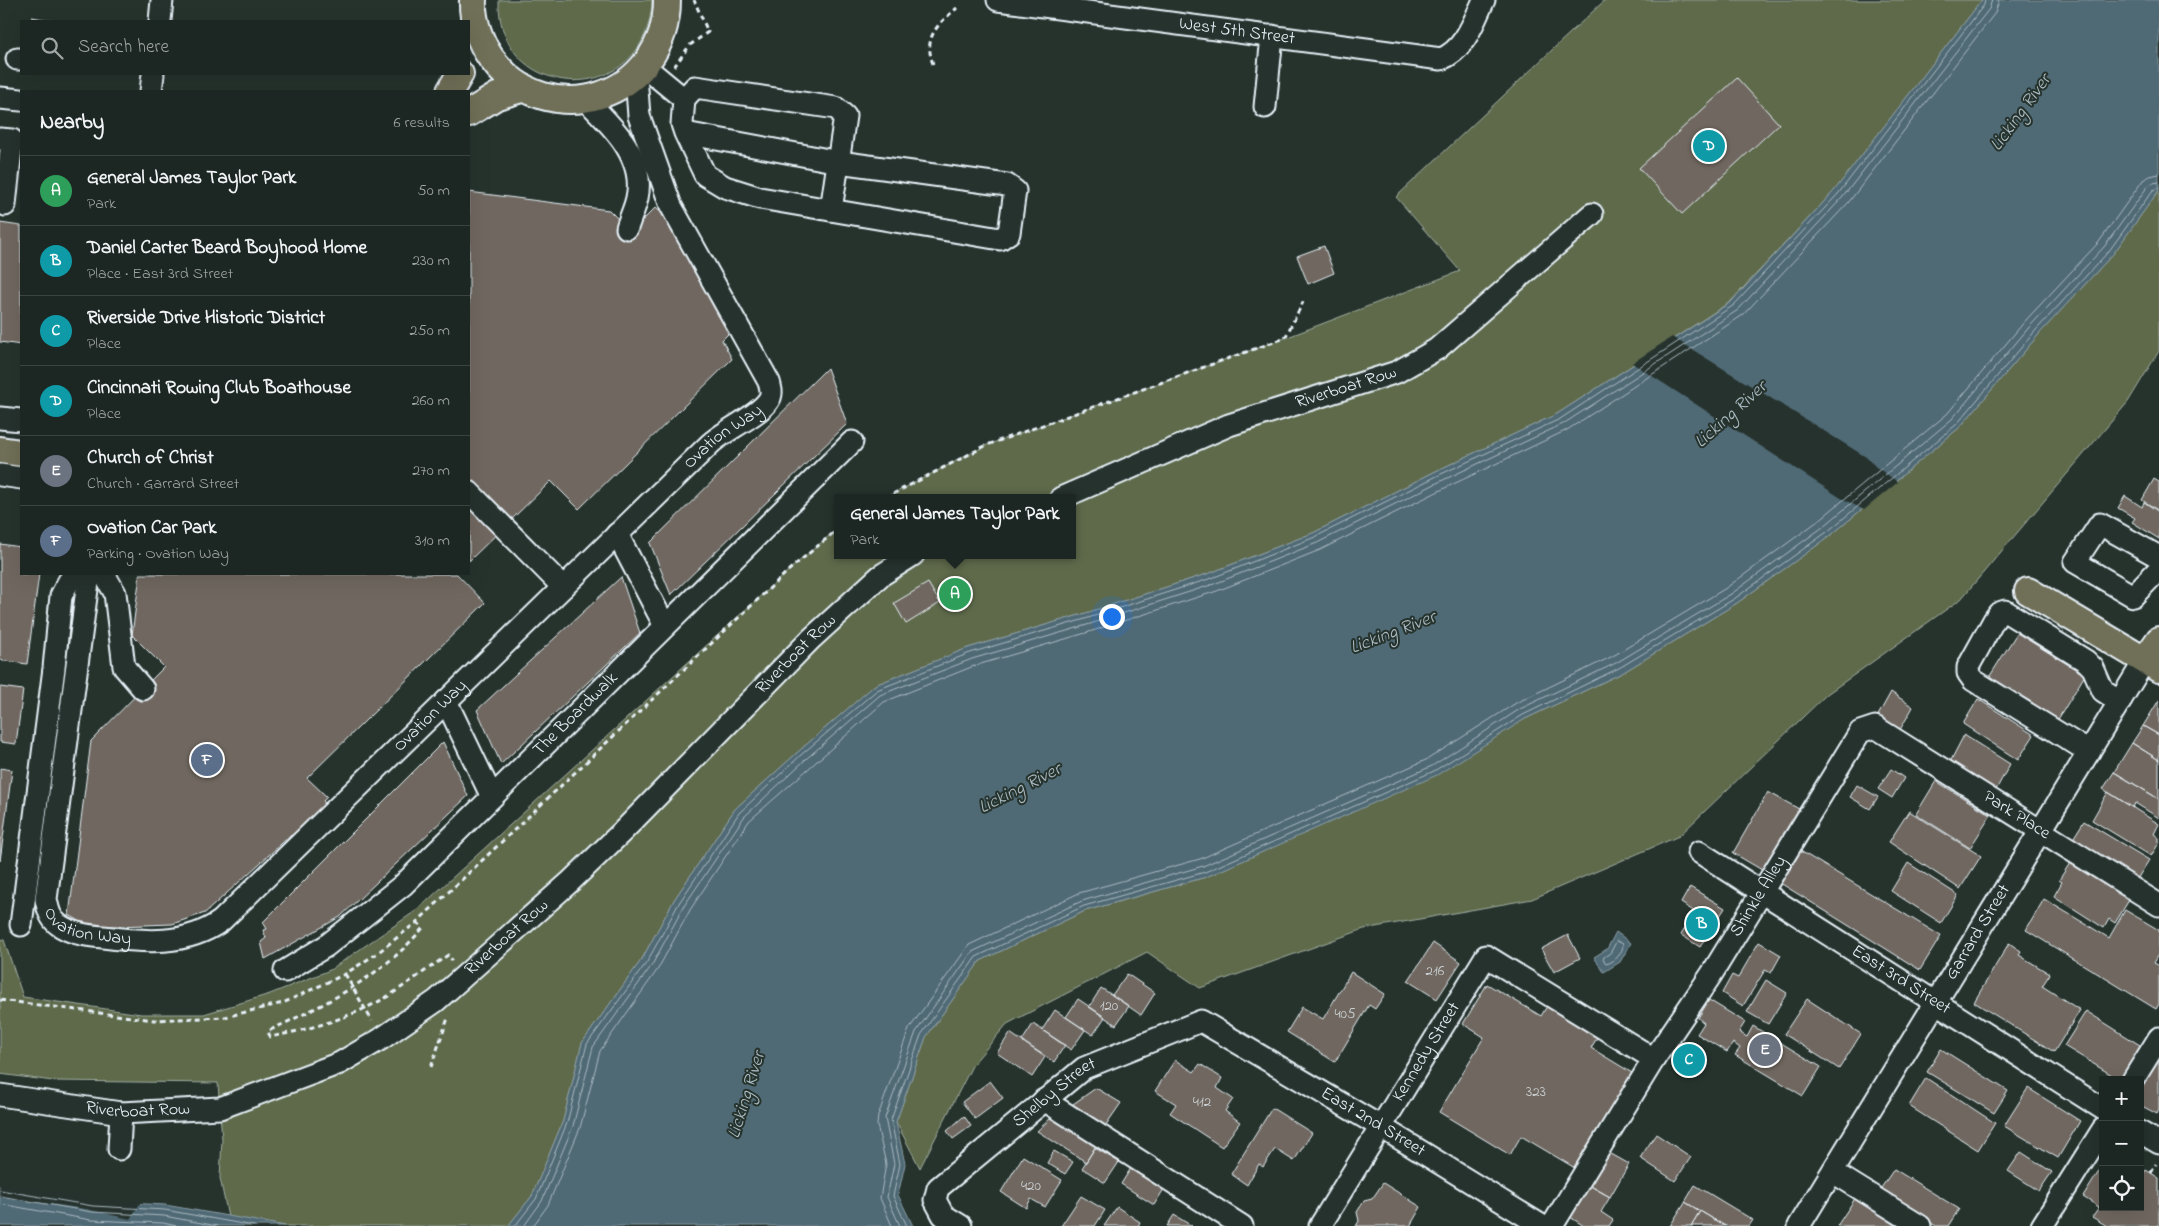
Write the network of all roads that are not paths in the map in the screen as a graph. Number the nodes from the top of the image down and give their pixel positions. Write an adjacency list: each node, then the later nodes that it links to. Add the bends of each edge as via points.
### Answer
1 (162, 0): 6 (street)
2 (474, 0): 8 (main road)
3 (668, 0): 9 (main road, via 662,39)
4 (998, 0): 7 (street, West 5th Street)
5 (1484, 0): 7 (street, West 5th Street, via 1468,35 1449,56 1441,59)
6 (160, 20)
7 (1272, 36): 19 (street)
8 (474, 46): 12 (main road)
9 (640, 71): 16 (main road, via 618,88); 17 (street); 29 (street, Ovation Way, via 639,116 671,206 769,382 772,391)
10 (153, 75): 13 (street)
11 (459, 75): 14 (main road)
12 (525, 88): 16 (main road, via 564,100); 20 (main road, via 496,96)
13 (151, 90)
14 (451, 90)
15 (0, 98): 18 (street)
16 (585, 99): 27 (street, via 631,152 637,197)
17 (684, 99): 21 (street, via 682,124); 23 (street, via 695,87 836,108 845,116)
18 (20, 100)
19 (1265, 107)
20 (470, 112)
21 (685, 133): 23 (street); 25 (street, via 706,175 725,187 760,198)
22 (11, 140): 24 (street)
23 (839, 162): 25 (street); 25 (street, via 1007,184 1015,191 1009,233 1000,239)
24 (5, 206)
25 (832, 210)
26 (1592, 214): 38 (street, Riverboat Row, via 1437,349 1412,364 1397,372 1228,425)
27 (627, 228)
28 (727, 335): 29 (street)
29 (766, 404): 39 (street, Ovation Way, via 710,444)
30 (0, 418): 31 (street)
31 (20, 420)
32 (852, 442): 48 (street, The Boardwalk)
33 (0, 450): 34 (main road)
34 (20, 453)
35 (0, 475): 36 (street)
36 (20, 478)
37 (470, 493): 46 (street)
38 (1071, 494)
39 (617, 534): 46 (street, Ovation Way); 48 (street)
40 (2159, 557): 42 (street, via 2100,524 2075,562 2133,596)
41 (907, 559): 70 (street, Riverboat Row, via 880,576 811,639 622,832 436,1001 378,1032 340,1063 220,1108)
42 (2159, 569)
43 (77, 575): 60 (street, via 69,581 61,596)
44 (89, 575): 51 (street, Ovation Way, via 46,899 48,910 59,925 83,935 159,942 208,930)
45 (105, 575): 50 (street, via 114,593 124,667)
46 (563, 587): 51 (street, Ovation Way)
47 (2028, 591): 49 (main road)
48 (665, 626): 55 (street, The Boardwalk)
49 (2154, 656): 52 (street, Garrard Street)
50 (143, 689)
51 (446, 702): 55 (street)
52 (2120, 702): 54 (street, Garrard Street); 54 (street, via 2103,691 2094,668 2086,661 2005,611 1994,620 1968,667 1973,680)
53 (1875, 727): 56 (street, Park Place); 58 (street, Shinkle Alley, via 1860,732)
54 (2089, 752): 56 (street, Garrard Street)
55 (492, 797): 61 (street, The Boardwalk, via 403,885 326,946)
56 (2042, 831): 59 (street, Park Place); 62 (street, Garrard Street)
57 (1699, 852): 58 (street, East 3rd Street)
58 (1762, 893): 62 (street, East 3rd Street); 65 (street, Shinkle Alley)
59 (2159, 905)
60 (21, 925)
61 (285, 971)
62 (1936, 1003): 69 (street, East 3rd Street); 76 (street, Garrard Street)
63 (1201, 1021): 68 (street, Shelby Street, via 1084,1068); 71 (street, East 2nd Street)
64 (2159, 1038): 66 (street)
65 (1654, 1059): 71 (street, Kennedy Street, via 1486,956); 81 (street, Shinkle Alley)
66 (2135, 1076)
67 (0, 1095): 70 (street, Riverboat Row)
68 (1044, 1100): 77 (street, Shelby Street, via 938,1188 935,1200 943,1215); 78 (street)
69 (2099, 1106)
70 (121, 1113): 75 (street)
71 (1381, 1127): 79 (street, Kennedy Street); 80 (street, East 2nd Street)
72 (2144, 1134): 74 (street)
73 (2099, 1136): 84 (street)
74 (2159, 1143)
75 (119, 1149)
76 (1833, 1172): 82 (street, Garrard Street); 83 (street)
77 (961, 1226)
78 (1242, 1226)
79 (1320, 1226)
80 (1542, 1226)
81 (1552, 1226)
82 (1799, 1226)
83 (1920, 1226)
84 (2042, 1226)

